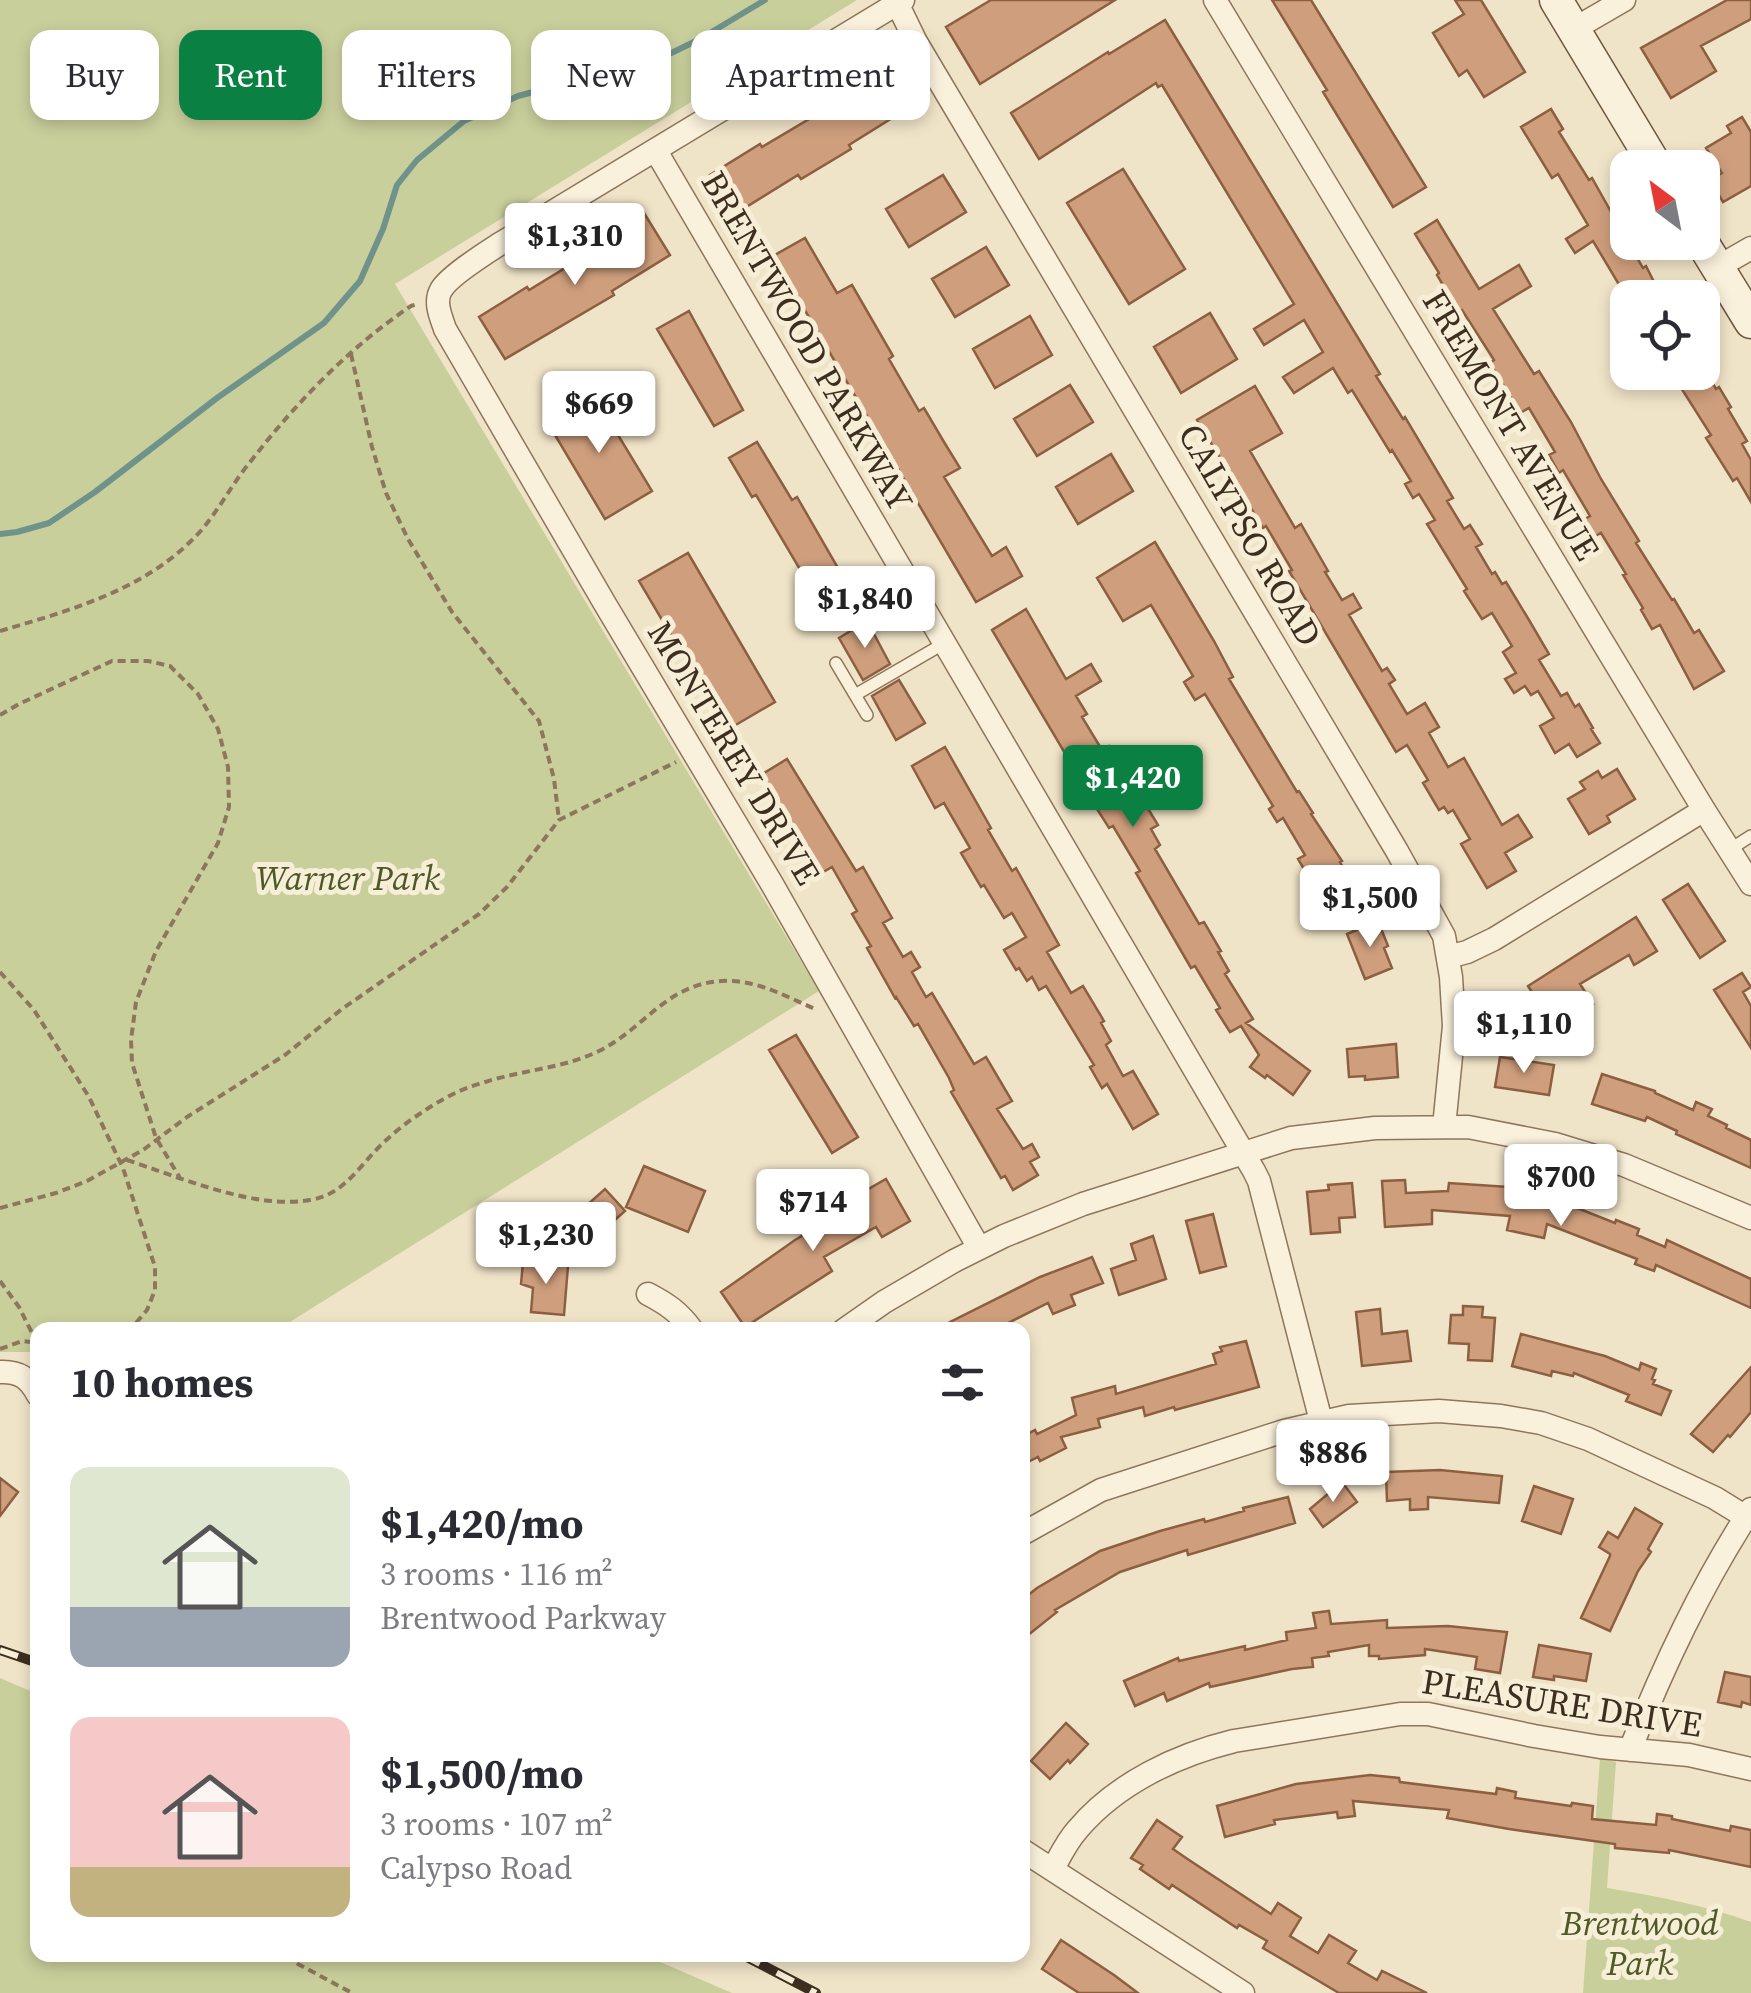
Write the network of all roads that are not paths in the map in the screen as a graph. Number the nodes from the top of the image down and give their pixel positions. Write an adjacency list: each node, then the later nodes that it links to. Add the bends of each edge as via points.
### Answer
1 (1215, 0): 16 (street, FREMONT AVENUE)
2 (1556, 0): 5 (street)
3 (1624, 0): 5 (street)
4 (900, 2): 7 (street); 20 (street, CALYPSO ROAD, via 942,85 1397,851 1444,936)
5 (1574, 29): 6 (street)
6 (1646, 150)
7 (656, 151): 12 (street, BRENTWOOD PARKWAY); 24 (street, MONTEREY DRIVE, via 486,253 431,298)
8 (1751, 248): 9 (street)
9 (1720, 253)
10 (1713, 260): 11 (street)
11 (1751, 322)
12 (944, 644): 14 (lane); 22 (street, BRENTWOOD PARKWAY)
13 (836, 662): 14 (lane)
14 (855, 695): 15 (lane)
15 (867, 715)
16 (1704, 810): 18 (street, FREMONT AVENUE); 20 (street, via 1494,939)
17 (1751, 836): 18 (lane)
18 (1729, 850): 19 (street, FREMONT AVENUE)
19 (1751, 884)
20 (1448, 957): 21 (street, CALYPSO ROAD, via 1454,1026)
21 (1444, 1128): 22 (street, via 1291,1138); 23 (street, via 1555,1144)
22 (1241, 1153): 24 (street, via 1083,1204); 30 (street, BRENTWOOD PARKWAY, via 1259,1181)
23 (1751, 1218)
24 (979, 1248): 27 (street)
25 (648, 1294): 26 (street)
26 (686, 1322)
27 (855, 1322)
28 (0, 1372): 29 (street)
29 (30, 1381)
30 (1322, 1421): 31 (street, via 1439,1412 1541,1423); 32 (street, via 1101,1490)
31 (1748, 1514): 33 (street, via 1662,1669)
32 (1030, 1530)
33 (1630, 1750): 34 (street, PLEASURE DRIVE); 36 (street, PLEASURE DRIVE, via 1428,1714 1234,1741 1163,1766 1120,1791 1078,1828)
34 (1751, 1770)
35 (1030, 1855): 36 (street)
36 (1053, 1870): 37 (street)
37 (1242, 1993)

